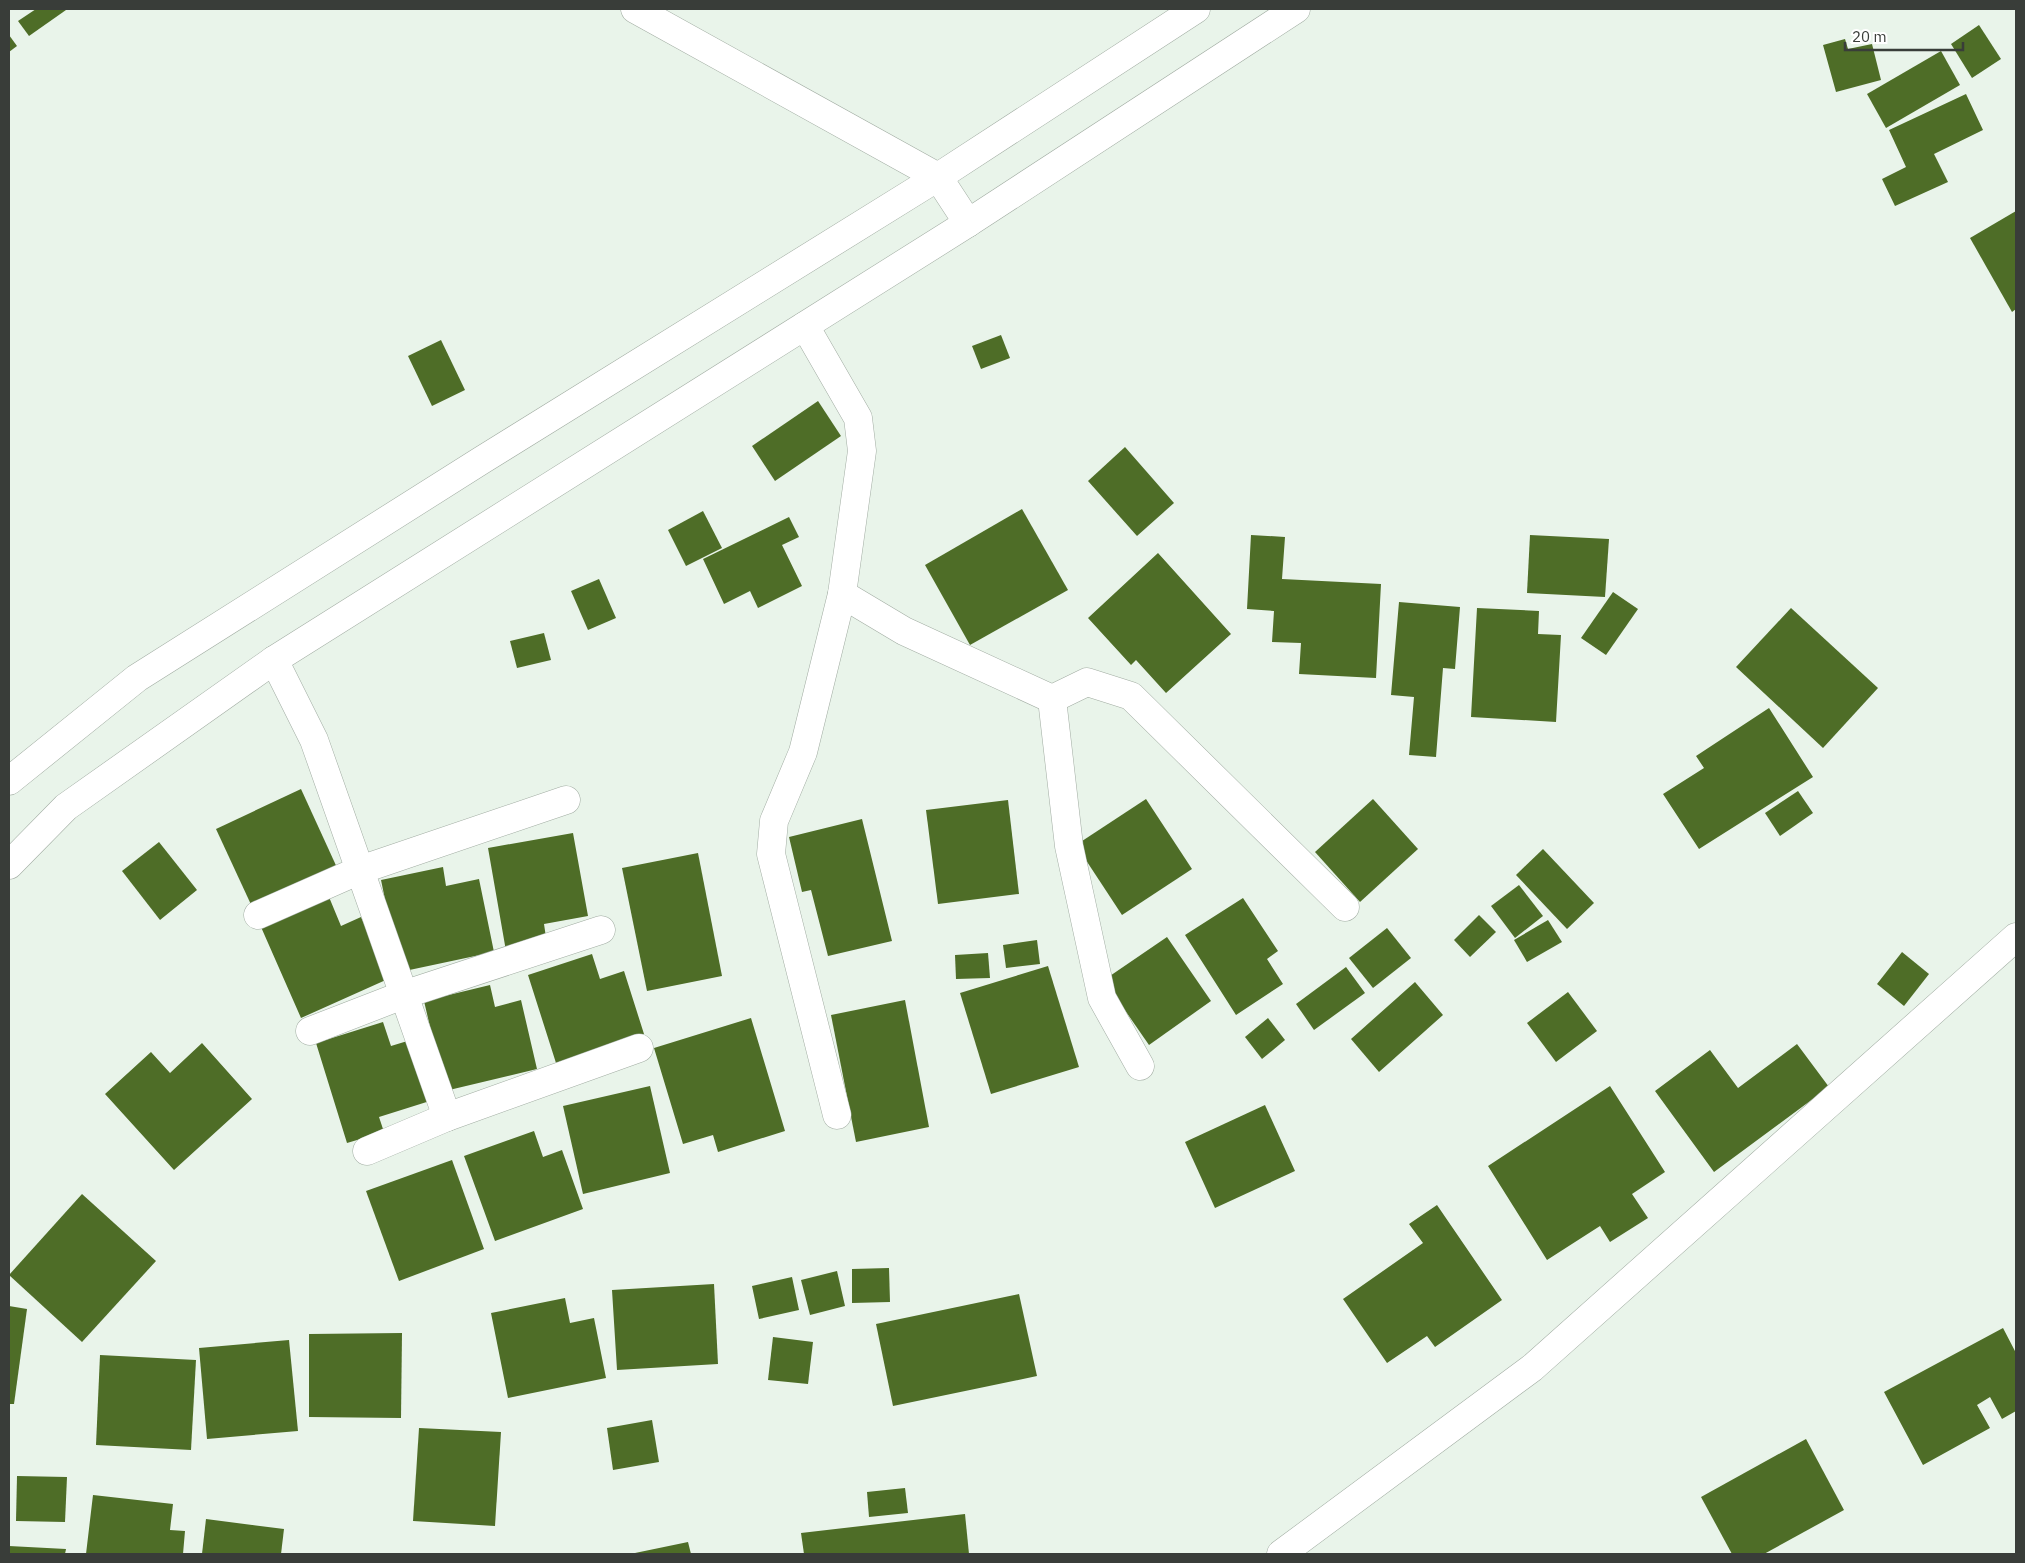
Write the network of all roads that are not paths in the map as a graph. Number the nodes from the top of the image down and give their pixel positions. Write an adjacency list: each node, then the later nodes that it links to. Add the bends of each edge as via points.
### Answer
1 (635, 9): 4 (street)
2 (1196, 9): 4 (street)
3 (1296, 9): 5 (street)
4 (938, 177): 5 (street); 10 (street, via 137,678)
5 (968, 223): 6 (street)
6 (805, 326): 7 (street, via 858,418 862,451); 8 (street)
7 (842, 594): 9 (street, via 904,631); 22 (street, via 802,752 774,821 771,854)
8 (274, 660): 12 (street, via 66,807); 13 (street, via 314,740)
9 (1052, 699): 14 (street, via 1087,682 1131,696); 21 (street, via 1069,846 1102,998)
10 (9, 781)
11 (566, 800): 13 (street)
12 (9, 865)
13 (360, 870): 15 (street); 18 (street)
14 (1345, 907)
15 (258, 916)
16 (601, 930): 18 (street)
17 (2016, 937): 25 (street, via 1532,1368)
18 (403, 995): 19 (street); 23 (street)
19 (310, 1031)
20 (639, 1048): 23 (street)
21 (1140, 1066)
22 (837, 1114)
23 (447, 1117): 24 (street)
24 (367, 1152)
25 (1281, 1554)

